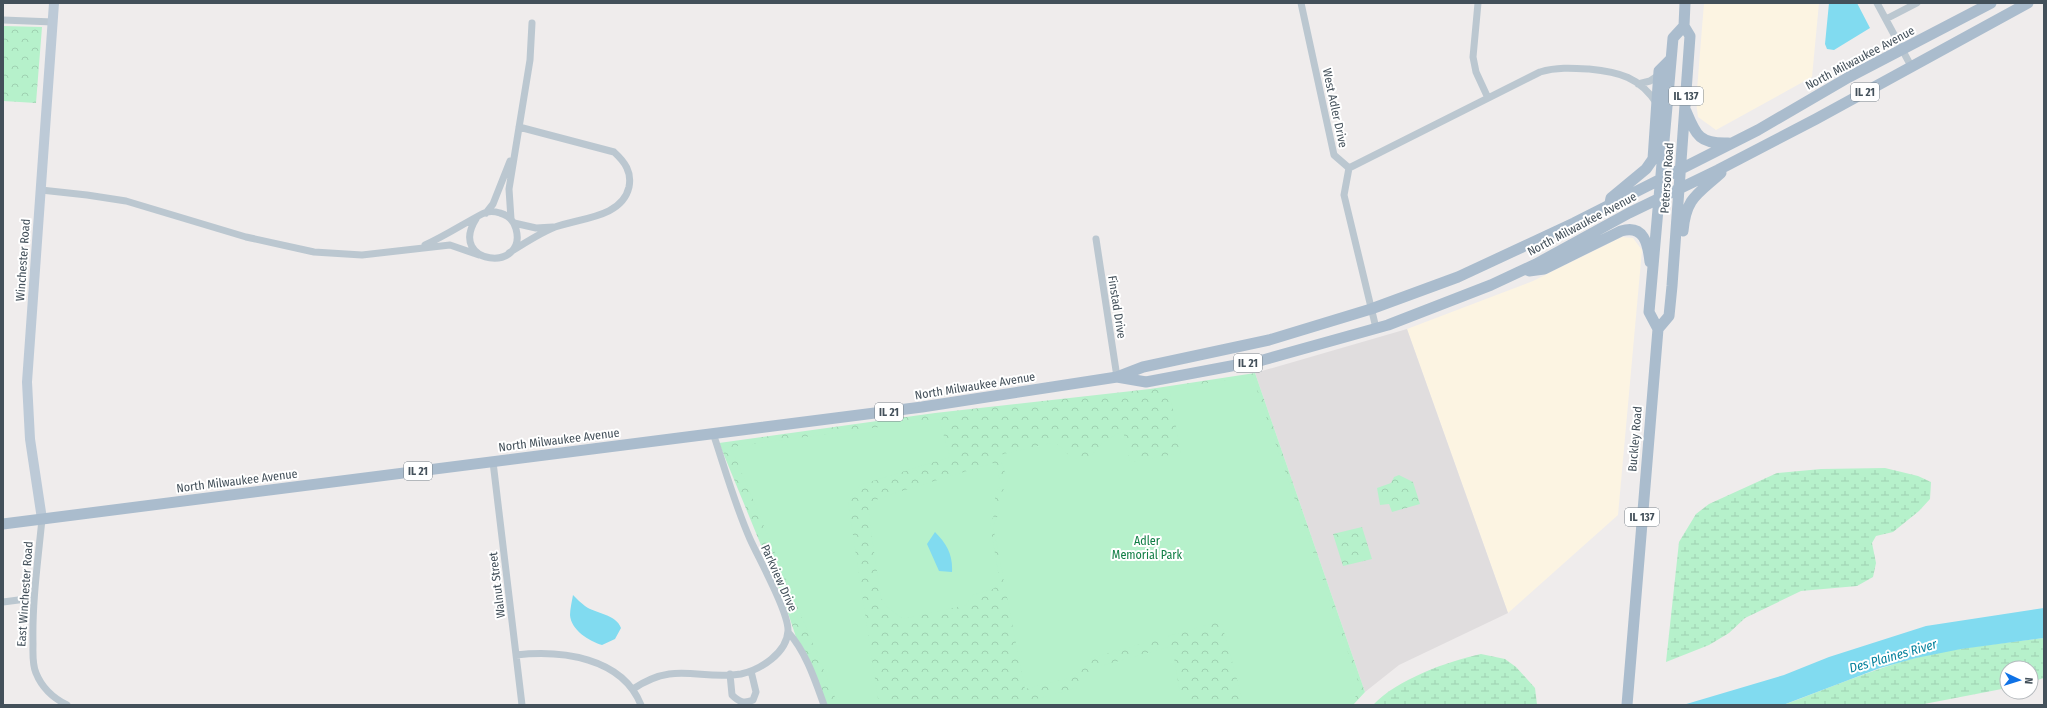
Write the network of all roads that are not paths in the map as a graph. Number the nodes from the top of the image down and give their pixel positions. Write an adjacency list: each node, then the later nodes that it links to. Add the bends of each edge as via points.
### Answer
1 (54, 3): 11 (main road, Winchester Road)
2 (1301, 3): 26 (street, West Adler Drive, via 1334,155)
3 (1478, 3): 19 (street, via 1473,57 1476,72)
4 (1685, 3): 13 (main road, Peterson Road / IL 137)
5 (1877, 3): 9 (street)
6 (1918, 3): 9 (street)
7 (1991, 3): 14 (main road, North Milwaukee Avenue / IL 21)
8 (2028, 3): 16 (main road, North Milwaukee Avenue / IL 21)
9 (1886, 19): 14 (street)
10 (3, 20): 11 (street)
11 (53, 22): 30 (main road, Winchester Road)
12 (532, 23): 22 (street, via 530,60)
13 (1684, 26): 15 (main road, Peterson Road / IL 137, via 1673,38); 21 (main road, Peterson Road / IL 137, via 1690,36)
14 (1902, 50): 16 (street); 23 (main road, North Milwaukee Avenue / IL 21)
15 (1671, 59): 17 (main road); 28 (main road, Peterson Road / IL 137)
16 (1911, 66): 25 (main road, North Milwaukee Avenue / IL 21)
17 (1659, 75): 18 (street); 20 (main road)
18 (1638, 84): 19 (street, via 1613,72 1554,68 1540,72); 20 (street)
19 (1488, 98): 26 (street)
20 (1657, 104): 32 (main road, via 1653,159 1646,169 1611,198)
21 (1685, 109): 23 (main road, via 1695,132 1702,139 1715,143); 27 (main road, Peterson Road / IL 137)
22 (519, 127): 24 (street); 36 (street, via 614,152 628,170 628,192 622,202 612,210)
23 (1731, 143): 27 (main road, North Milwaukee Avenue / IL 21)
24 (516, 144): 33 (street, via 493,204); 35 (street, via 510,189)
25 (1732, 163): 29 (main road, North Milwaukee Avenue / IL 21); 43 (main road, via 1694,197 1687,207 1680,277)
26 (1348, 168): 44 (street, via 1344,194)
27 (1681, 168): 28 (main road, North Milwaukee Avenue / IL 21); 29 (main road, Peterson Road / IL 137)
28 (1661, 178): 31 (main road, IL 137); 32 (main road, North Milwaukee Avenue / IL 21)
29 (1679, 189): 31 (main road, North Milwaukee Avenue / IL 21); 43 (main road, Peterson Road / IL 137)
30 (41, 190): 38 (street, via 126,201 246,237 314,252 362,255); 50 (main road, Winchester Road, via 27,382 30,439)
31 (1659, 198): 41 (main road, North Milwaukee Avenue / IL 21); 42 (main road, IL 137)
32 (1610, 205): 44 (main road, North Milwaukee Avenue / IL 21, via 1458,277)
33 (486, 213): 34 (street); 35 (street, via 497,212)
34 (476, 219): 38 (street); 40 (street, via 470,230 470,242)
35 (512, 221): 36 (street, via 536,228); 39 (street, via 517,232 517,240)
36 (555, 227): 39 (street)
37 (1096, 239): 47 (street, Finstad Drive)
38 (420, 248): 40 (street, via 450,245)
39 (509, 253): 40 (street, via 494,259)
40 (479, 255)
41 (1522, 271): 42 (main road, via 1544,269 1630,230 1638,231 1646,241); 45 (main road, North Milwaukee Avenue / IL 21, via 1444,304)
42 (1652, 279): 46 (main road, IL 137, via 1649,312)
43 (1672, 286): 46 (main road, Peterson Road / IL 137, via 1669,316)
44 (1371, 309): 45 (street); 47 (main road, North Milwaukee Avenue / IL 21, via 1269,340 1143,367)
45 (1376, 328): 47 (main road, North Milwaukee Avenue / IL 21, via 1231,367 1146,382)
46 (1658, 329): 63 (main road, Buckley Road / IL 137)
47 (1117, 377): 48 (main road, North Milwaukee Avenue / IL 21, via 924,407)
48 (713, 433): 49 (main road, North Milwaukee Avenue / IL 21); 54 (street, Parkview Drive, via 734,496 780,605)
49 (493, 462): 50 (main road, North Milwaukee Avenue / IL 21); 55 (street, Walnut Street)
50 (42, 519): 51 (main road, North Milwaukee Avenue / IL 21); 52 (street, East Winchester Road)
51 (3, 524)
52 (34, 598): 53 (street); 59 (street, East Winchester Road, via 32,628 35,672 51,695)
53 (3, 602)
54 (788, 632): 56 (street, via 777,654 758,669); 62 (street, Parkview Drive, via 806,660)
55 (516, 655): 58 (street, via 556,653 596,661); 60 (street, Walnut Street)
56 (751, 671): 57 (street); 57 (street, via 756,692 753,700 746,703 739,702 732,695)
57 (730, 674): 58 (street, via 664,674 647,680)
58 (633, 689): 61 (street)
59 (67, 705)
60 (522, 705)
61 (641, 705)
62 (824, 705)
63 (1627, 705)

